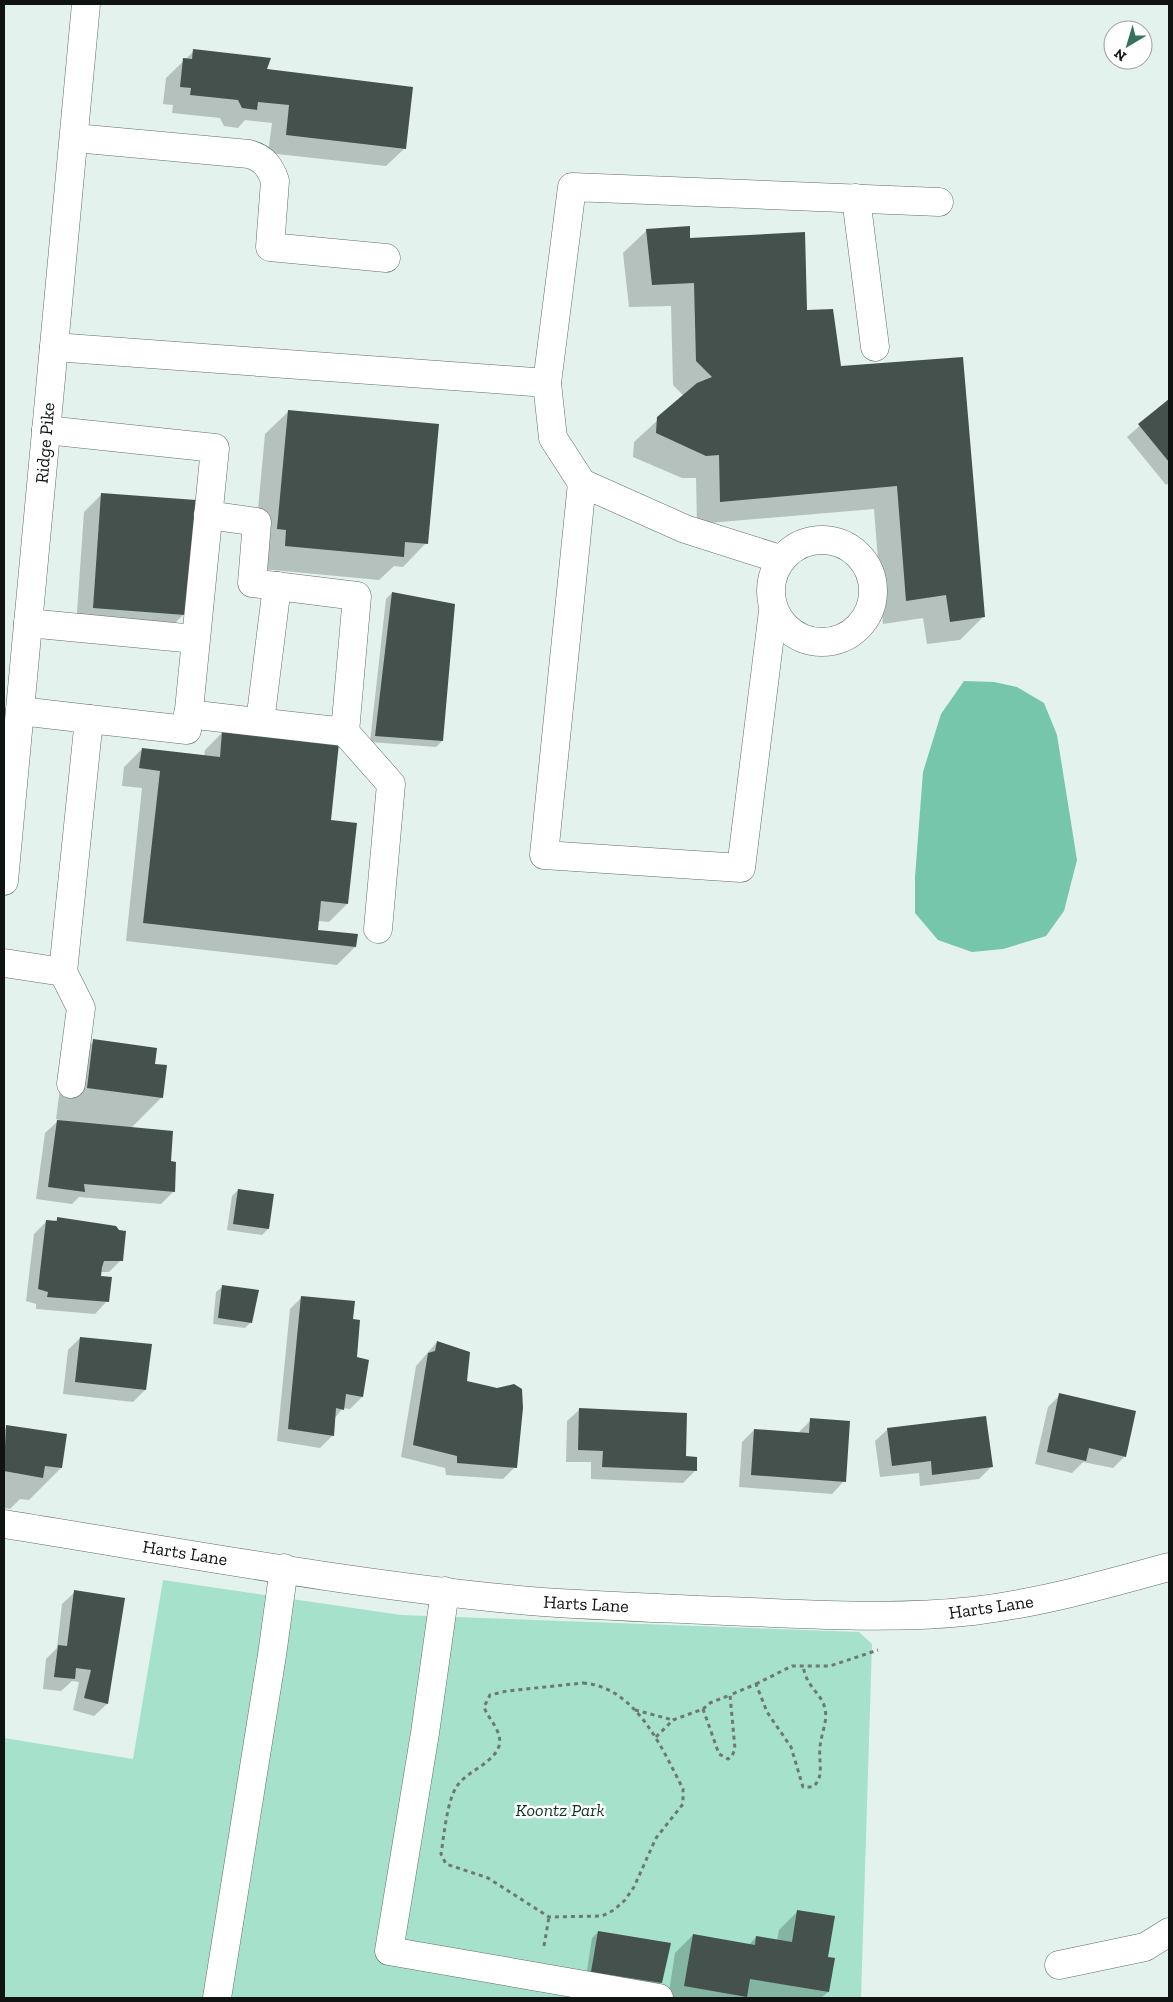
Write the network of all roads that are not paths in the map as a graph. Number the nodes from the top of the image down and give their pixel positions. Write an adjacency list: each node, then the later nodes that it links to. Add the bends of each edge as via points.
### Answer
1 (86, 4): 2 (street, Ridge Pike)
2 (75, 138): 5 (street, via 258,157 272,171 275,181 270,247); 6 (street, Ridge Pike)
3 (856, 198): 4 (street); 7 (street); 8 (street, via 572,186)
4 (939, 202)
5 (386, 258)
6 (54, 346): 8 (street); 9 (street, Ridge Pike)
7 (874, 347)
8 (547, 383): 10 (street, via 554,438)
9 (46, 430): 11 (street, via 215,448); 15 (street, Ridge Pike)
10 (582, 483): 12 (street, via 685,529); 14 (street, via 544,855 741,868)
11 (208, 515): 13 (street, via 257,522 252,583); 16 (street)
12 (780, 559): 14 (street, via 770,584); 14 (street, via 802,543 829,539 855,550 871,572 874,599 864,624 842,640 815,643 790,633)
13 (277, 586): 20 (street); 21 (street, via 357,596)
14 (773, 611)
15 (28, 623): 16 (street); 17 (street, Ridge Pike)
16 (196, 639): 18 (street)
17 (20, 711): 19 (street); 22 (street, Ridge Pike)
18 (188, 714): 19 (street, via 187,730); 20 (street)
19 (89, 719): 25 (street)
20 (260, 722): 21 (street)
21 (344, 732): 23 (street, via 391,784)
22 (4, 881)
23 (378, 929)
24 (4, 963): 25 (street)
25 (63, 972): 26 (street, via 81,1008)
26 (70, 1084)
27 (4, 1524): 29 (street, Harts Lane)
28 (1169, 1567): 30 (street, Harts Lane, via 1086,1591 1023,1604 908,1616 652,1608 531,1601)
29 (284, 1568): 30 (street, Harts Lane); 33 (street)
30 (445, 1591): 34 (street, via 425,1734 388,1951)
31 (1169, 1932): 32 (street, via 1145,1947)
32 (1059, 1965)
33 (217, 1998)
34 (660, 1998)

